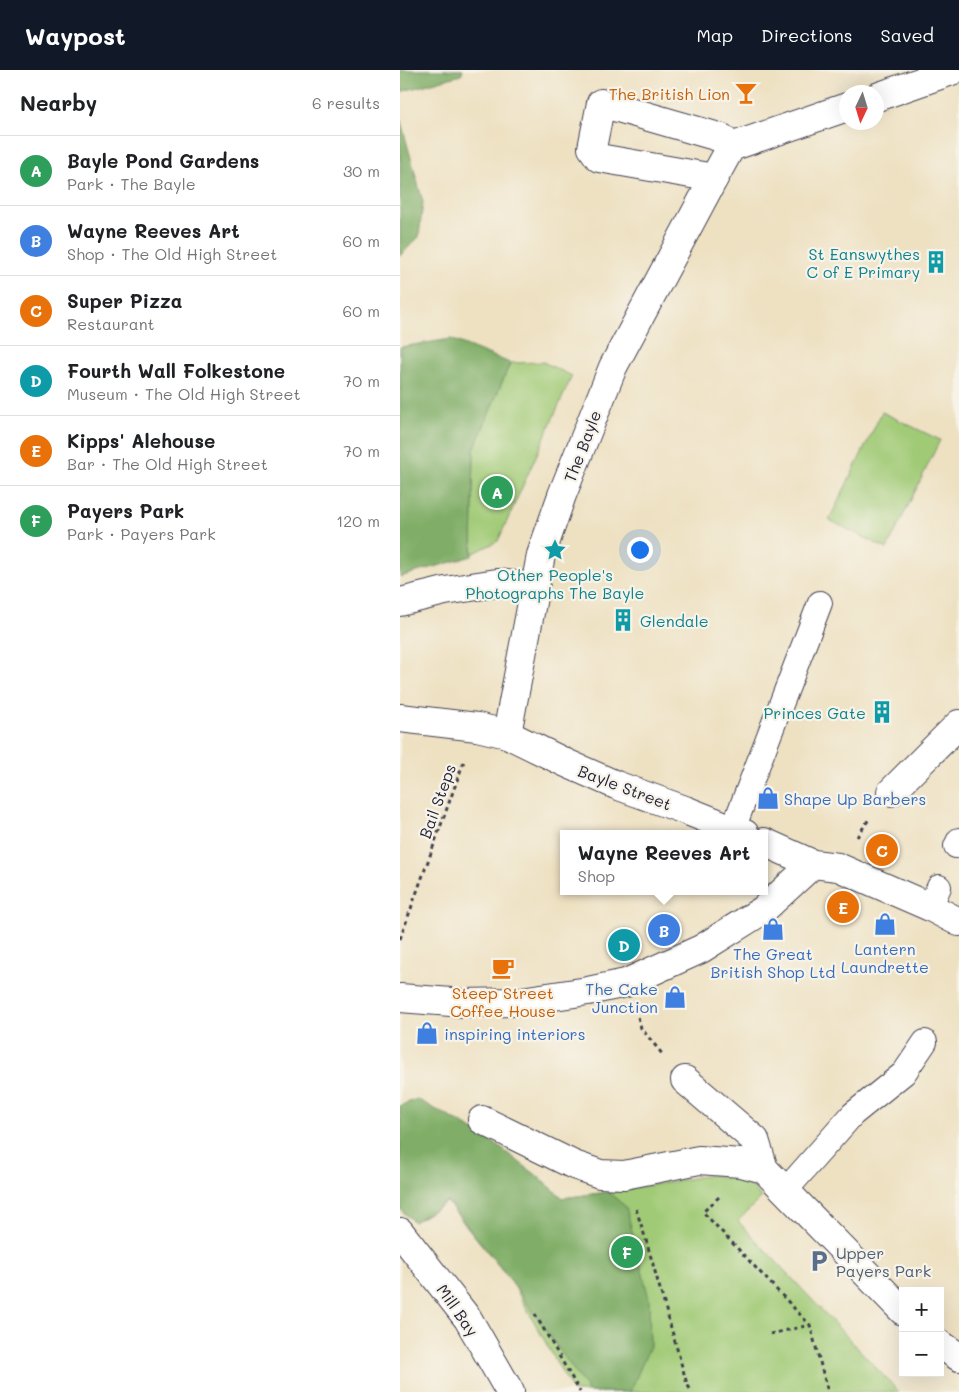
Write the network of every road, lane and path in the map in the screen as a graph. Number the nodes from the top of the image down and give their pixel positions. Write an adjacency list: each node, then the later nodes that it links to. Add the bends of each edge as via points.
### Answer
1 (954, 70): 2 (street)
2 (884, 94)
3 (839, 109): 4 (street)
4 (731, 147): 5 (street, The Bayle); 5 (street, via 722,138 601,103 592,148 599,158)
5 (714, 178): 6 (street, The Bayle, via 612,367 541,554)
6 (534, 587): 7 (street, via 496,583); 12 (street, The Bayle)
7 (400, 602)
8 (820, 603): 15 (lane)
9 (400, 718): 11 (street, Bayle Street)
10 (959, 724): 13 (street)
11 (477, 727): 12 (street, Bayle Street); 19 (path, Bail Steps)
12 (507, 734): 14 (street, Bayle Street, via 616,785)
13 (891, 792): 17 (path)
14 (736, 830)
15 (739, 830)
16 (768, 843): 17 (street)
17 (826, 865): 18 (street, via 934,897); 20 (street, via 701,949)
18 (959, 922)
19 (400, 940)
20 (626, 983): 21 (street, via 514,1002 464,1003); 23 (path, via 641,1028)
21 (400, 998)
22 (925, 1042): 26 (lane, via 904,1073 853,1114)
23 (685, 1080): 25 (street, via 755,1140)
24 (482, 1120): 25 (street, via 574,1165 600,1174 624,1175 699,1160 741,1163)
25 (764, 1169): 26 (street)
26 (785, 1191): 30 (street)
27 (703, 1212): 32 (path)
28 (400, 1232): 36 (street, Mill Bay, via 468,1319)
29 (646, 1240): 38 (path)
30 (899, 1306)
31 (535, 1314): 37 (path)
32 (810, 1325): 33 (path); 39 (path)
33 (770, 1334)
34 (944, 1347): 35 (street)
35 (959, 1357)
36 (510, 1392)
37 (580, 1392)
38 (692, 1392)
39 (828, 1392)

